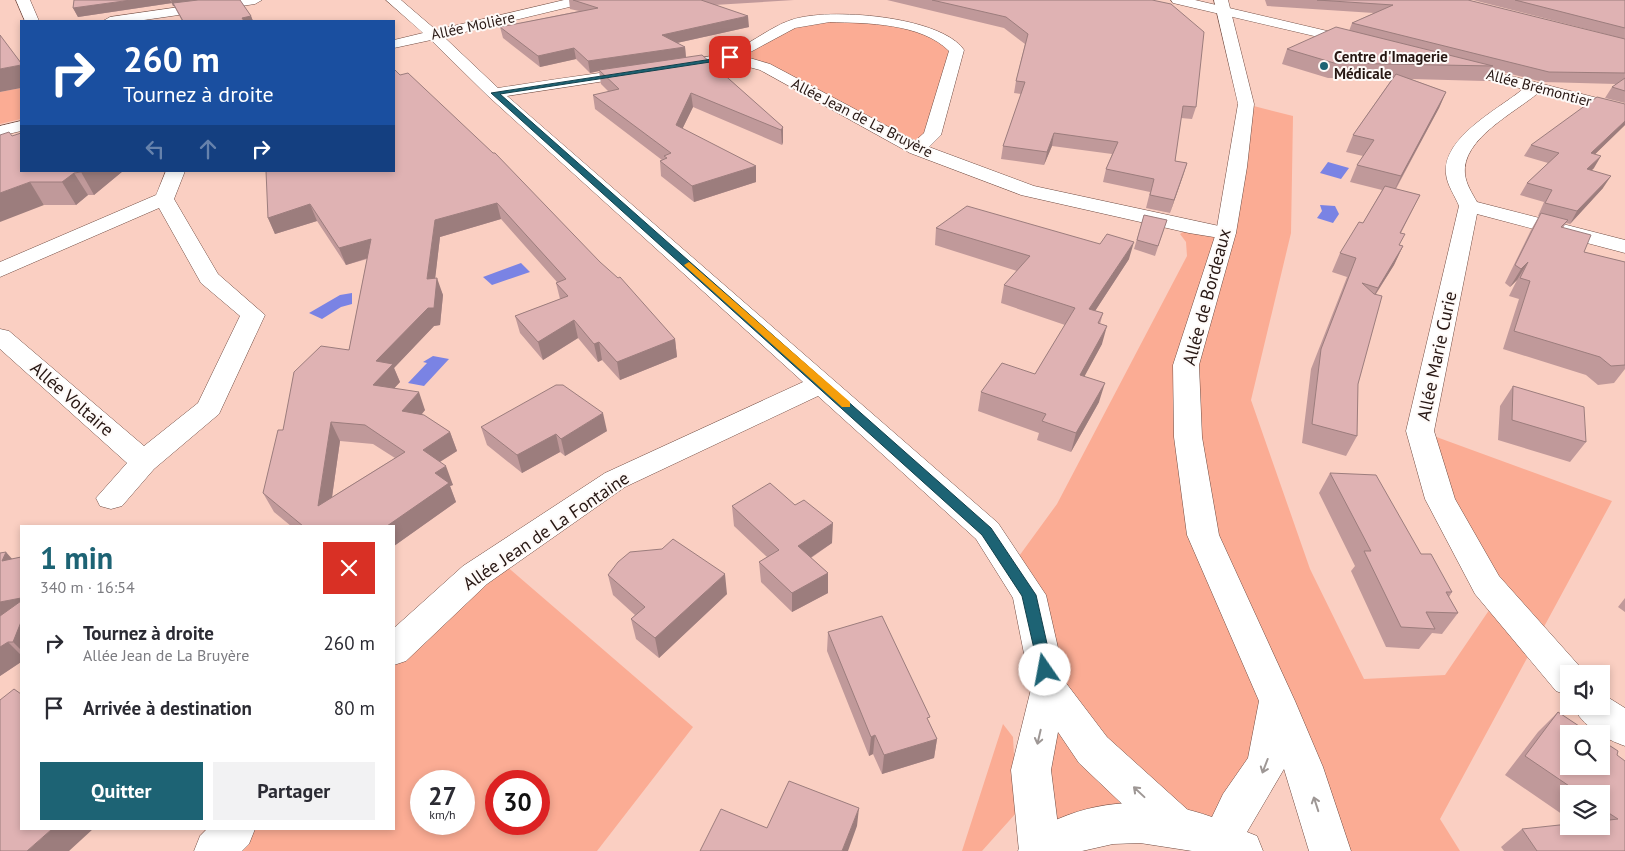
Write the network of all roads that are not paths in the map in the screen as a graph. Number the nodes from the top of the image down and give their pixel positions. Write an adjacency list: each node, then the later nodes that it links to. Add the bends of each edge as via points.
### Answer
1 (23, 0): 7 (street)
2 (255, 0): 8 (street)
3 (393, 0): 9 (street)
4 (581, 0): 9 (street, Allée Molière)
5 (1178, 0): 6 (street)
6 (1222, 5): 11 (street, via 1248,17); 23 (street, Allée de Bordeaux, via 1246,104)
7 (32, 20)
8 (117, 20)
9 (434, 34): 10 (street, Allée Molière); 15 (street)
10 (395, 44)
11 (1372, 45)
12 (730, 57): 15 (street, Allée Jean de La Bruyère); 19 (street, Allée Jean de La Bruyère, via 765,67); 19 (street, via 798,22 831,17 871,20 941,37 957,50 956,55 932,135)
13 (1439, 62): 14 (street, Allée Brémontier)
14 (1535, 87): 16 (street, Allée Brémontier); 22 (street, via 1468,140 1458,153 1454,172)
15 (494, 93): 27 (street)
16 (1625, 110)
17 (20, 126): 18 (street)
18 (0, 131)
19 (916, 149): 23 (street, Allée Jean de La Bruyère, via 1028,191 1189,227)
20 (176, 172): 21 (street)
21 (164, 199): 25 (street); 28 (street, via 209,278 252,315 209,408)
22 (1469, 206): 24 (street); 31 (street, Allée Marie Curie, via 1420,431 1440,499 1487,585)
23 (1226, 232): 33 (street, Allée de Bordeaux, via 1186,365 1188,437 1204,535)
24 (1625, 247)
25 (0, 270)
26 (0, 336): 28 (street, Allée Voltaire)
27 (823, 384): 30 (street, Allée Jean de La Fontaine, via 614,480 475,575); 32 (street, via 987,531 1029,595)
28 (144, 462): 29 (street)
29 (111, 498)
30 (395, 649)
31 (1560, 670)
32 (1049, 690): 36 (street, one-way to 32, via 1093,750); 39 (street, one-way to 39, via 1031,770)
33 (1277, 701): 38 (street, one-way to 38, via 1266,765 1237,808); 41 (street, Allée de Bordeaux, one-way to 33, via 1304,767)
34 (1604, 715): 35 (street)
35 (1625, 729)
36 (1174, 825): 38 (street); 39 (street, via 1114,822 1075,832)
37 (233, 830): 40 (street)
38 (1233, 846)
39 (1039, 850)
40 (216, 851)
41 (1330, 851)

